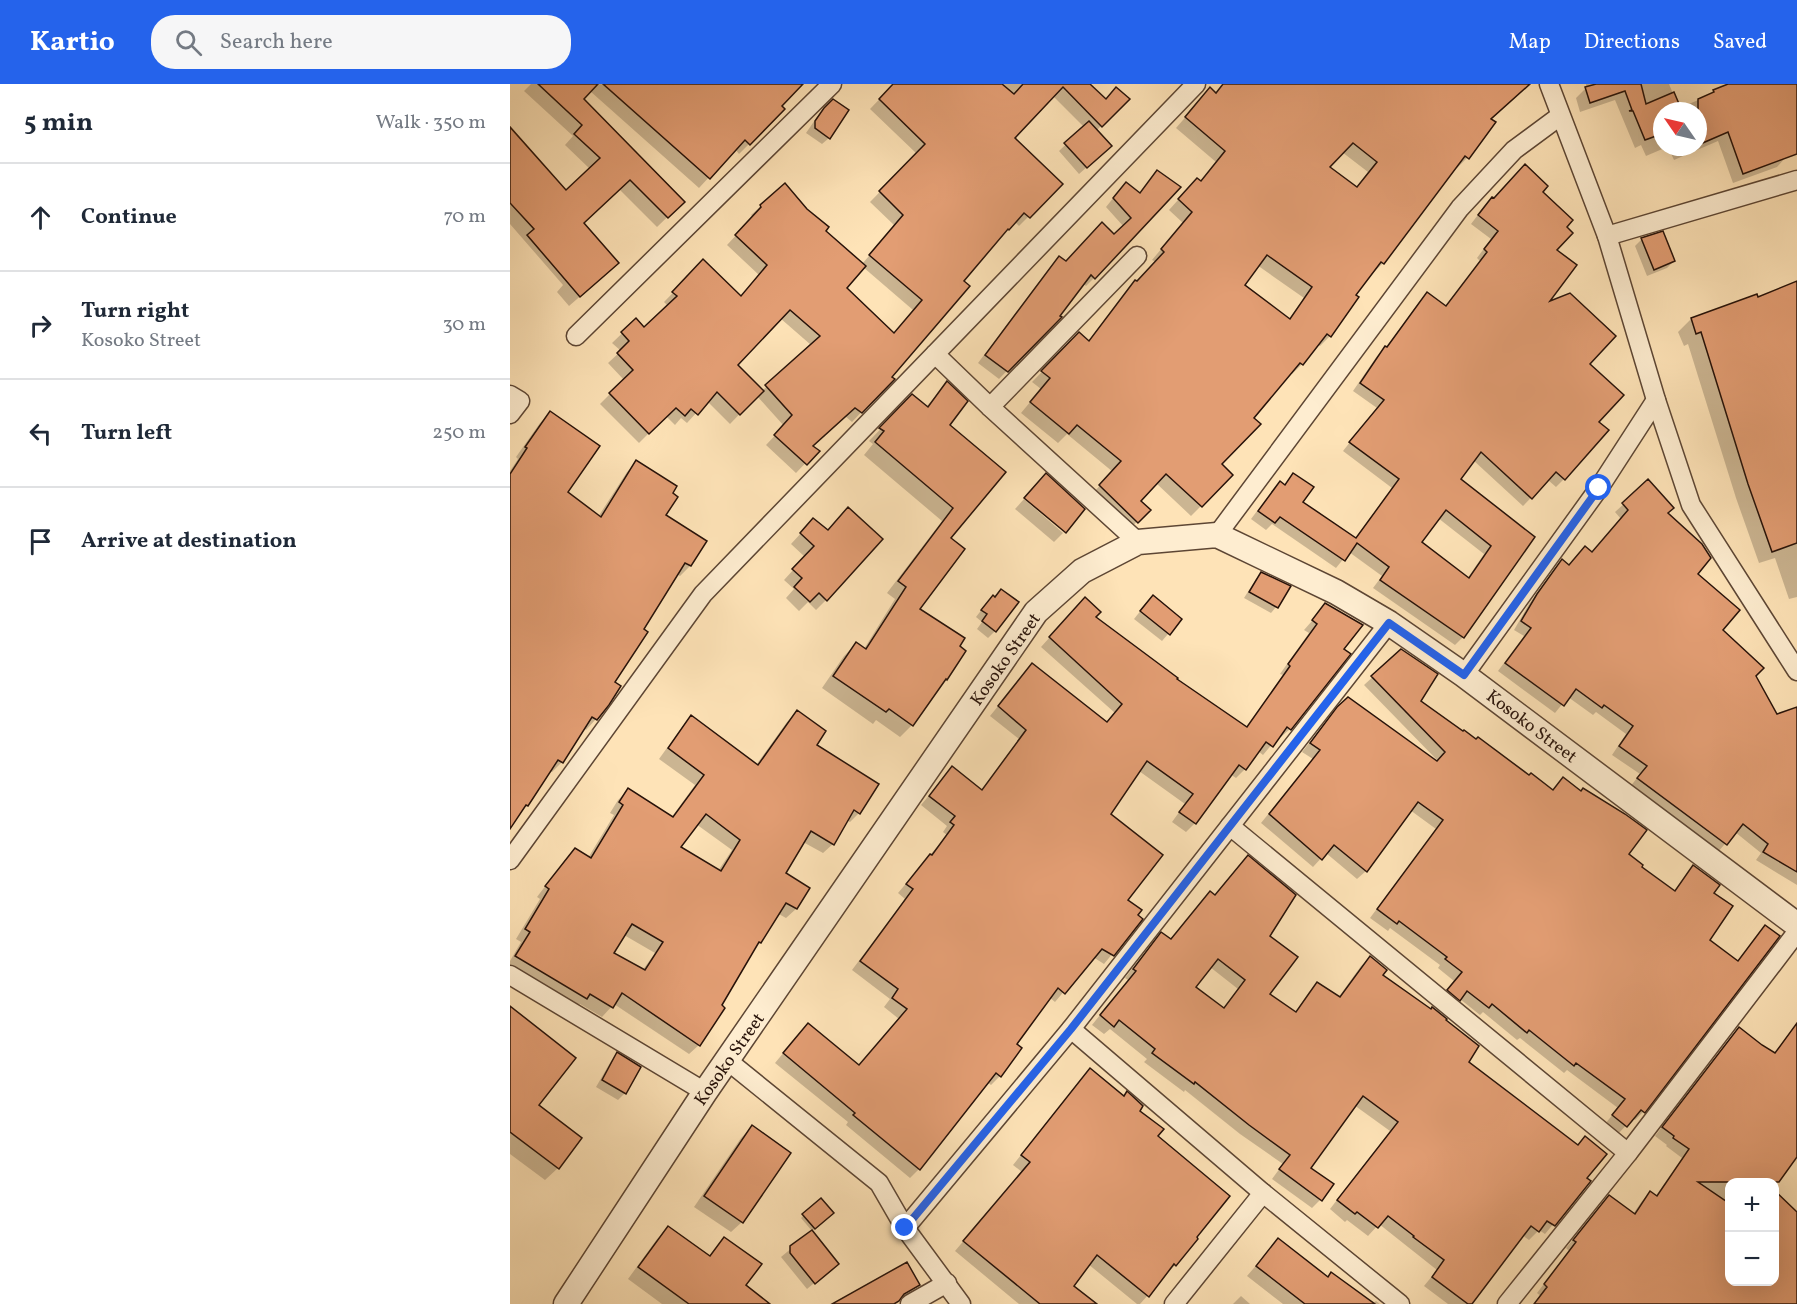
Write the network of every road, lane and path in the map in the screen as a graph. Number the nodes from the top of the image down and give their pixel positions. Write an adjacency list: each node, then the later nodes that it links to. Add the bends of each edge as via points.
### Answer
1 (832, 84): 8 (street)
2 (1196, 84): 9 (street)
3 (1549, 84): 4 (street)
4 (1560, 116): 6 (street); 14 (street, via 1514,150 1460,208)
5 (1797, 180): 6 (street)
6 (1607, 236): 11 (street)
7 (1137, 256): 12 (street)
8 (576, 336)
9 (935, 354): 12 (street); 20 (street, via 703,594)
10 (510, 395): 13 (street, via 520,401)
11 (1656, 400): 17 (street, via 1691,505); 18 (street, via 1599,488)
12 (990, 407): 15 (street)
13 (510, 414)
14 (1217, 535): 15 (street, Kosoko Street); 16 (street, Kosoko Street, via 1336,592)
15 (1138, 542): 25 (street, Kosoko Street, via 1082,571 1036,612)
16 (1389, 623): 18 (street, Kosoko Street); 19 (street)
17 (1797, 671)
18 (1464, 675): 21 (street, Kosoko Street)
19 (1230, 826): 24 (street); 27 (street)
20 (510, 860)
21 (1797, 925)
22 (1797, 932): 27 (street)
23 (510, 975): 26 (street)
24 (1071, 1029): 28 (street); 29 (street)
25 (728, 1061): 26 (street, Kosoko Street); 29 (street, via 879,1183)
26 (705, 1092): 31 (street, Kosoko Street)
27 (1628, 1153): 36 (street)
28 (1263, 1193): 34 (street); 35 (street)
29 (905, 1228): 30 (street)
30 (946, 1283): 32 (street); 33 (street)
31 (566, 1304)
32 (910, 1304)
33 (961, 1304)
34 (1174, 1304)
35 (1400, 1304)
36 (1507, 1304)

